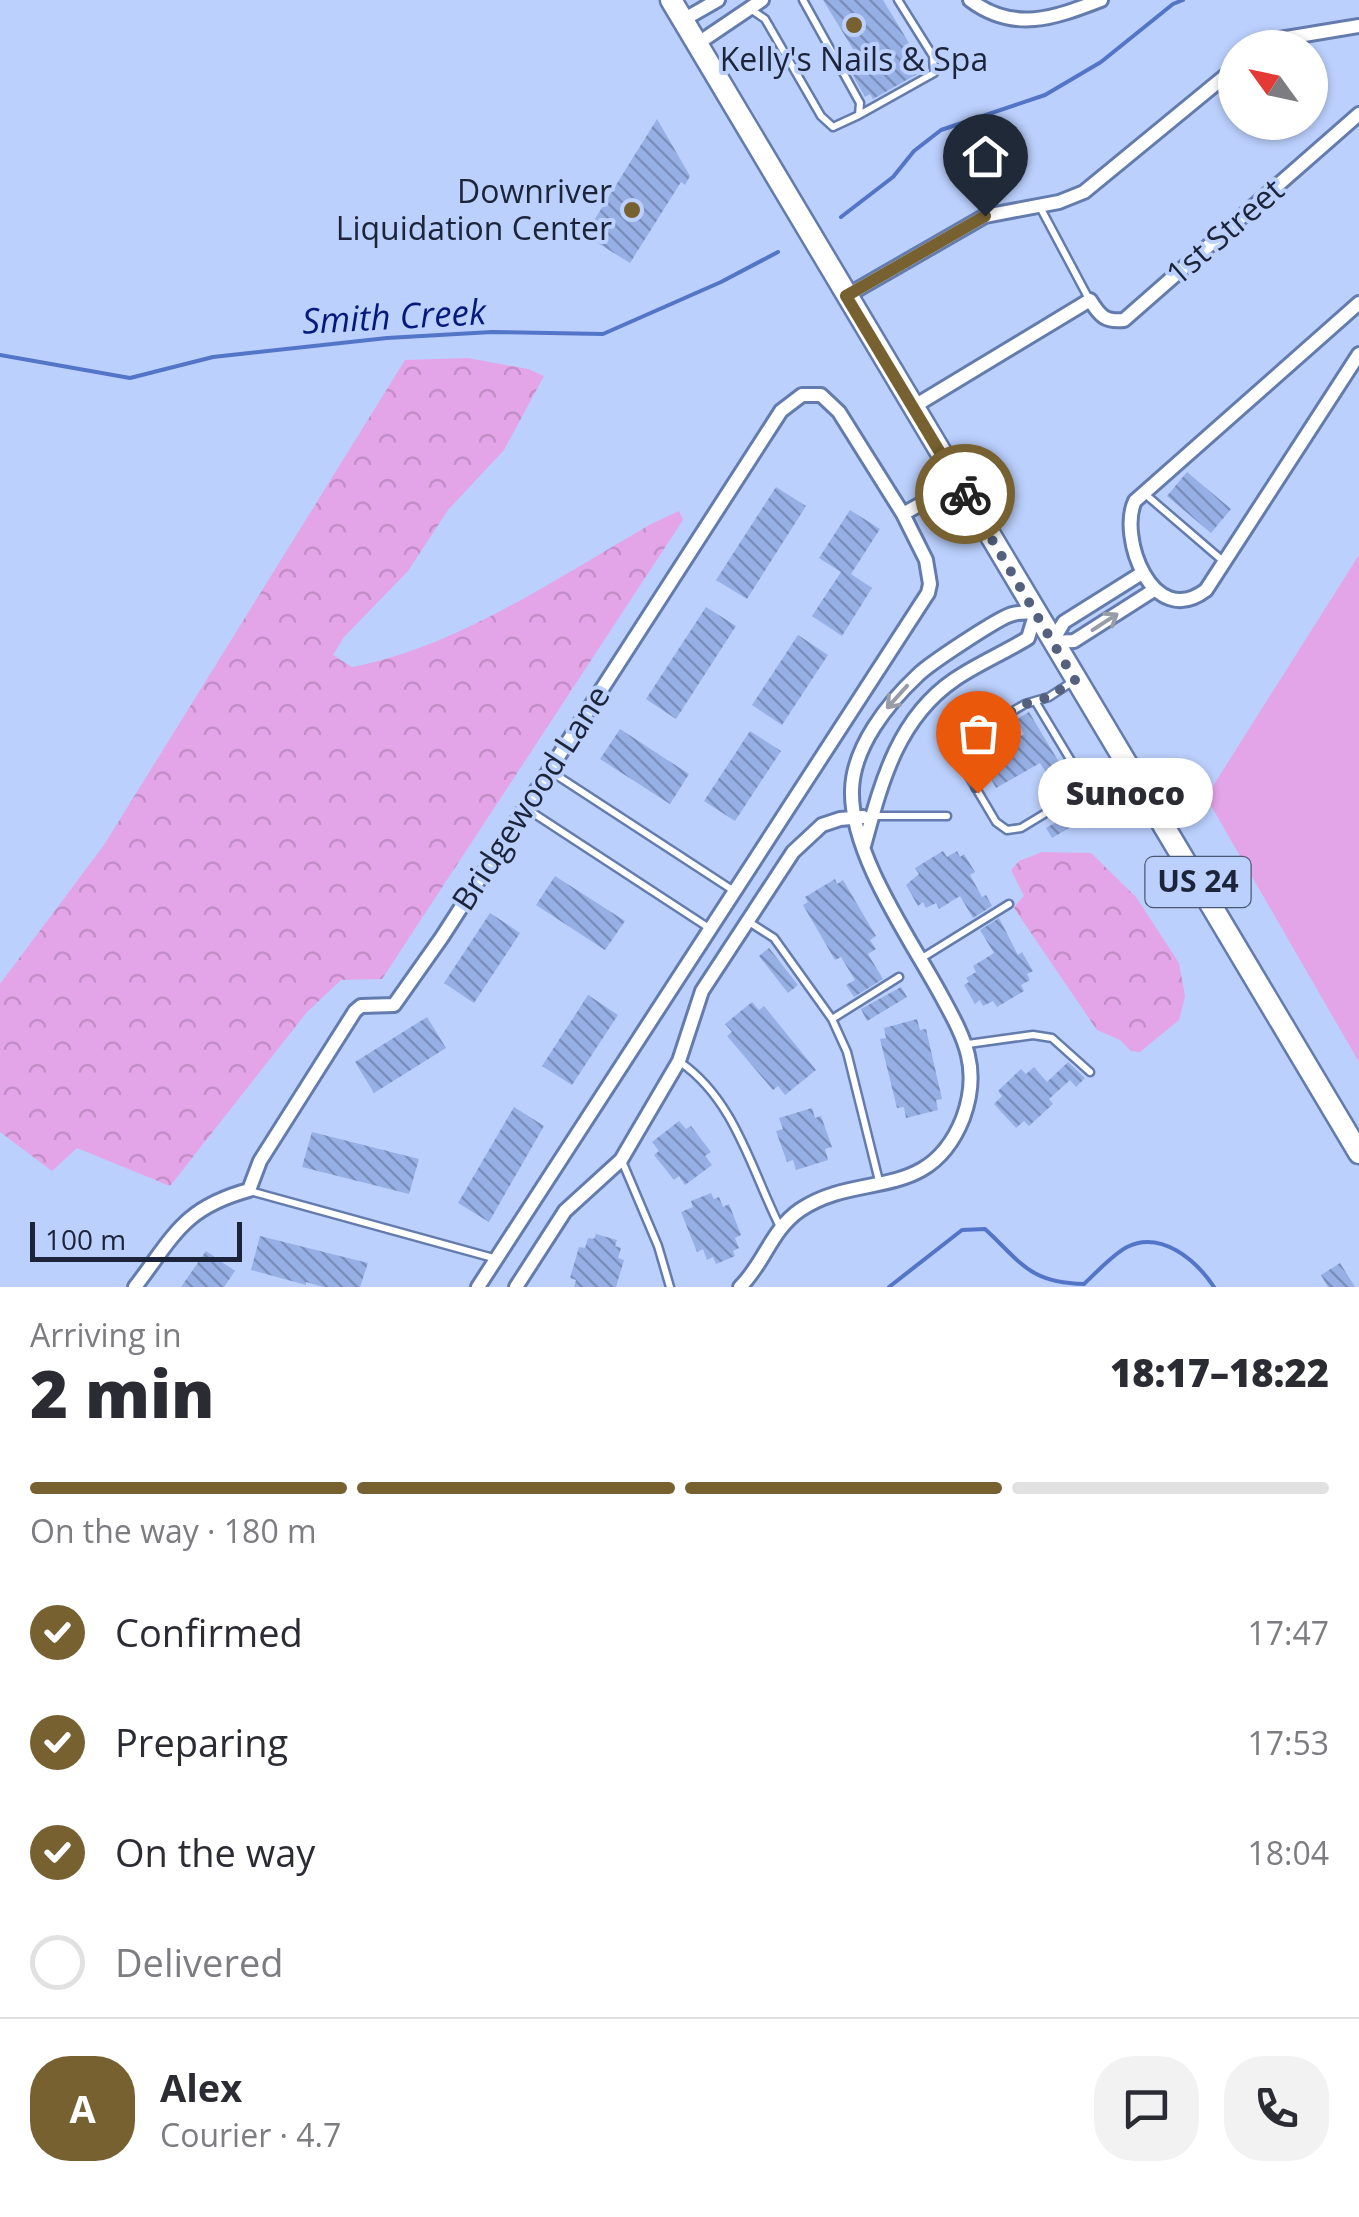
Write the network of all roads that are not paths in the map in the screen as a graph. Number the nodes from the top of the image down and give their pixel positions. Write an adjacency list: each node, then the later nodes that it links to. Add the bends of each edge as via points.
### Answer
1 (670, 0): 8 (main road, US 24)
2 (718, 0): 8 (street)
3 (803, 0): 14 (lane, via 860,103)
4 (898, 0): 14 (lane, via 933,56 934,72)
5 (970, 0): 6 (street, via 992,14 1028,22)
6 (1100, 0)
7 (756, 5): 11 (street); 14 (lane, via 821,116 833,127)
8 (682, 20): 11 (main road, US 24)
9 (1359, 26): 10 (street)
10 (1328, 31)
11 (697, 44): 16 (main road, US 24)
12 (1218, 82): 15 (street, via 1096,184)
13 (1359, 114): 17 (street, 1st Street, via 1124,320 1110,322)
14 (859, 115)
15 (1040, 207): 16 (street, via 985,216); 17 (lane)
16 (846, 296): 20 (main road, US 24)
17 (1090, 300): 20 (street)
18 (1359, 302): 22 (street)
19 (1359, 354): 24 (street)
20 (913, 407): 21 (main road, US 24)
21 (958, 483): 23 (street); 27 (main road, US 24)
22 (1142, 492): 24 (lane); 25 (street, via 1130,517)
23 (903, 514): 33 (street, Bridgewood Lane, via 829,400 811,393 795,398); 41 (street, Bridgewood Lane, via 929,571 924,602)
24 (1224, 562): 26 (street, via 1192,599)
25 (1142, 573): 26 (street); 28 (street, via 1064,622)
26 (1154, 590): 28 (street, one-way to 26, via 1074,641)
27 (1036, 612): 28 (main road, US 24); 29 (street, via 1010,614); 30 (street, via 1028,638)
28 (1052, 642): 31 (main road, US 24)
29 (938, 658): 30 (street); 39 (street, one-way to 39, via 887,707 872,733 852,788)
30 (954, 680): 37 (street, via 922,709 898,746)
31 (1075, 680): 32 (lane); 34 (main road, US 24)
32 (1035, 701): 35 (lane); 35 (lane, via 965,738 960,750 996,822 1007,830 1021,828 1074,796)
33 (549, 770): 36 (street, Bridgewood Lane); 41 (lane)
34 (1132, 774): 35 (lane); 51 (main road, US 24)
35 (1091, 794)
36 (525, 808): 44 (lane); 54 (street, Bridgewood Lane, via 394,1005 355,1011 260,1161)
37 (873, 816): 38 (lane); 39 (street); 40 (street)
38 (947, 816)
39 (856, 818): 40 (street); 43 (street, via 822,825 804,840)
40 (864, 846): 45 (street)
41 (734, 891): 44 (street, Bridgewood Lane)
42 (1010, 904): 45 (lane)
43 (748, 921): 47 (lane, via 774,938); 49 (street, via 702,991)
44 (710, 929): 56 (street, Bridgewood Lane)
45 (922, 959): 48 (street)
46 (899, 977): 47 (lane)
47 (832, 1019): 53 (lane)
48 (968, 1044): 50 (lane, via 1052,1038); 53 (street, via 968,1096 952,1137 917,1173)
49 (679, 1062): 52 (street); 55 (lane, via 710,1086 732,1119)
50 (1090, 1072)
51 (1359, 1153)
52 (621, 1160): 59 (street, via 565,1211); 60 (lane)
53 (880, 1185): 55 (street, via 820,1199)
54 (249, 1190): 56 (lane); 57 (street, via 197,1210)
55 (780, 1227): 61 (street)
56 (496, 1259): 58 (street, Bridgewood Lane)
57 (135, 1287)
58 (478, 1287)
59 (516, 1287)
60 (670, 1287)
61 (740, 1287)

